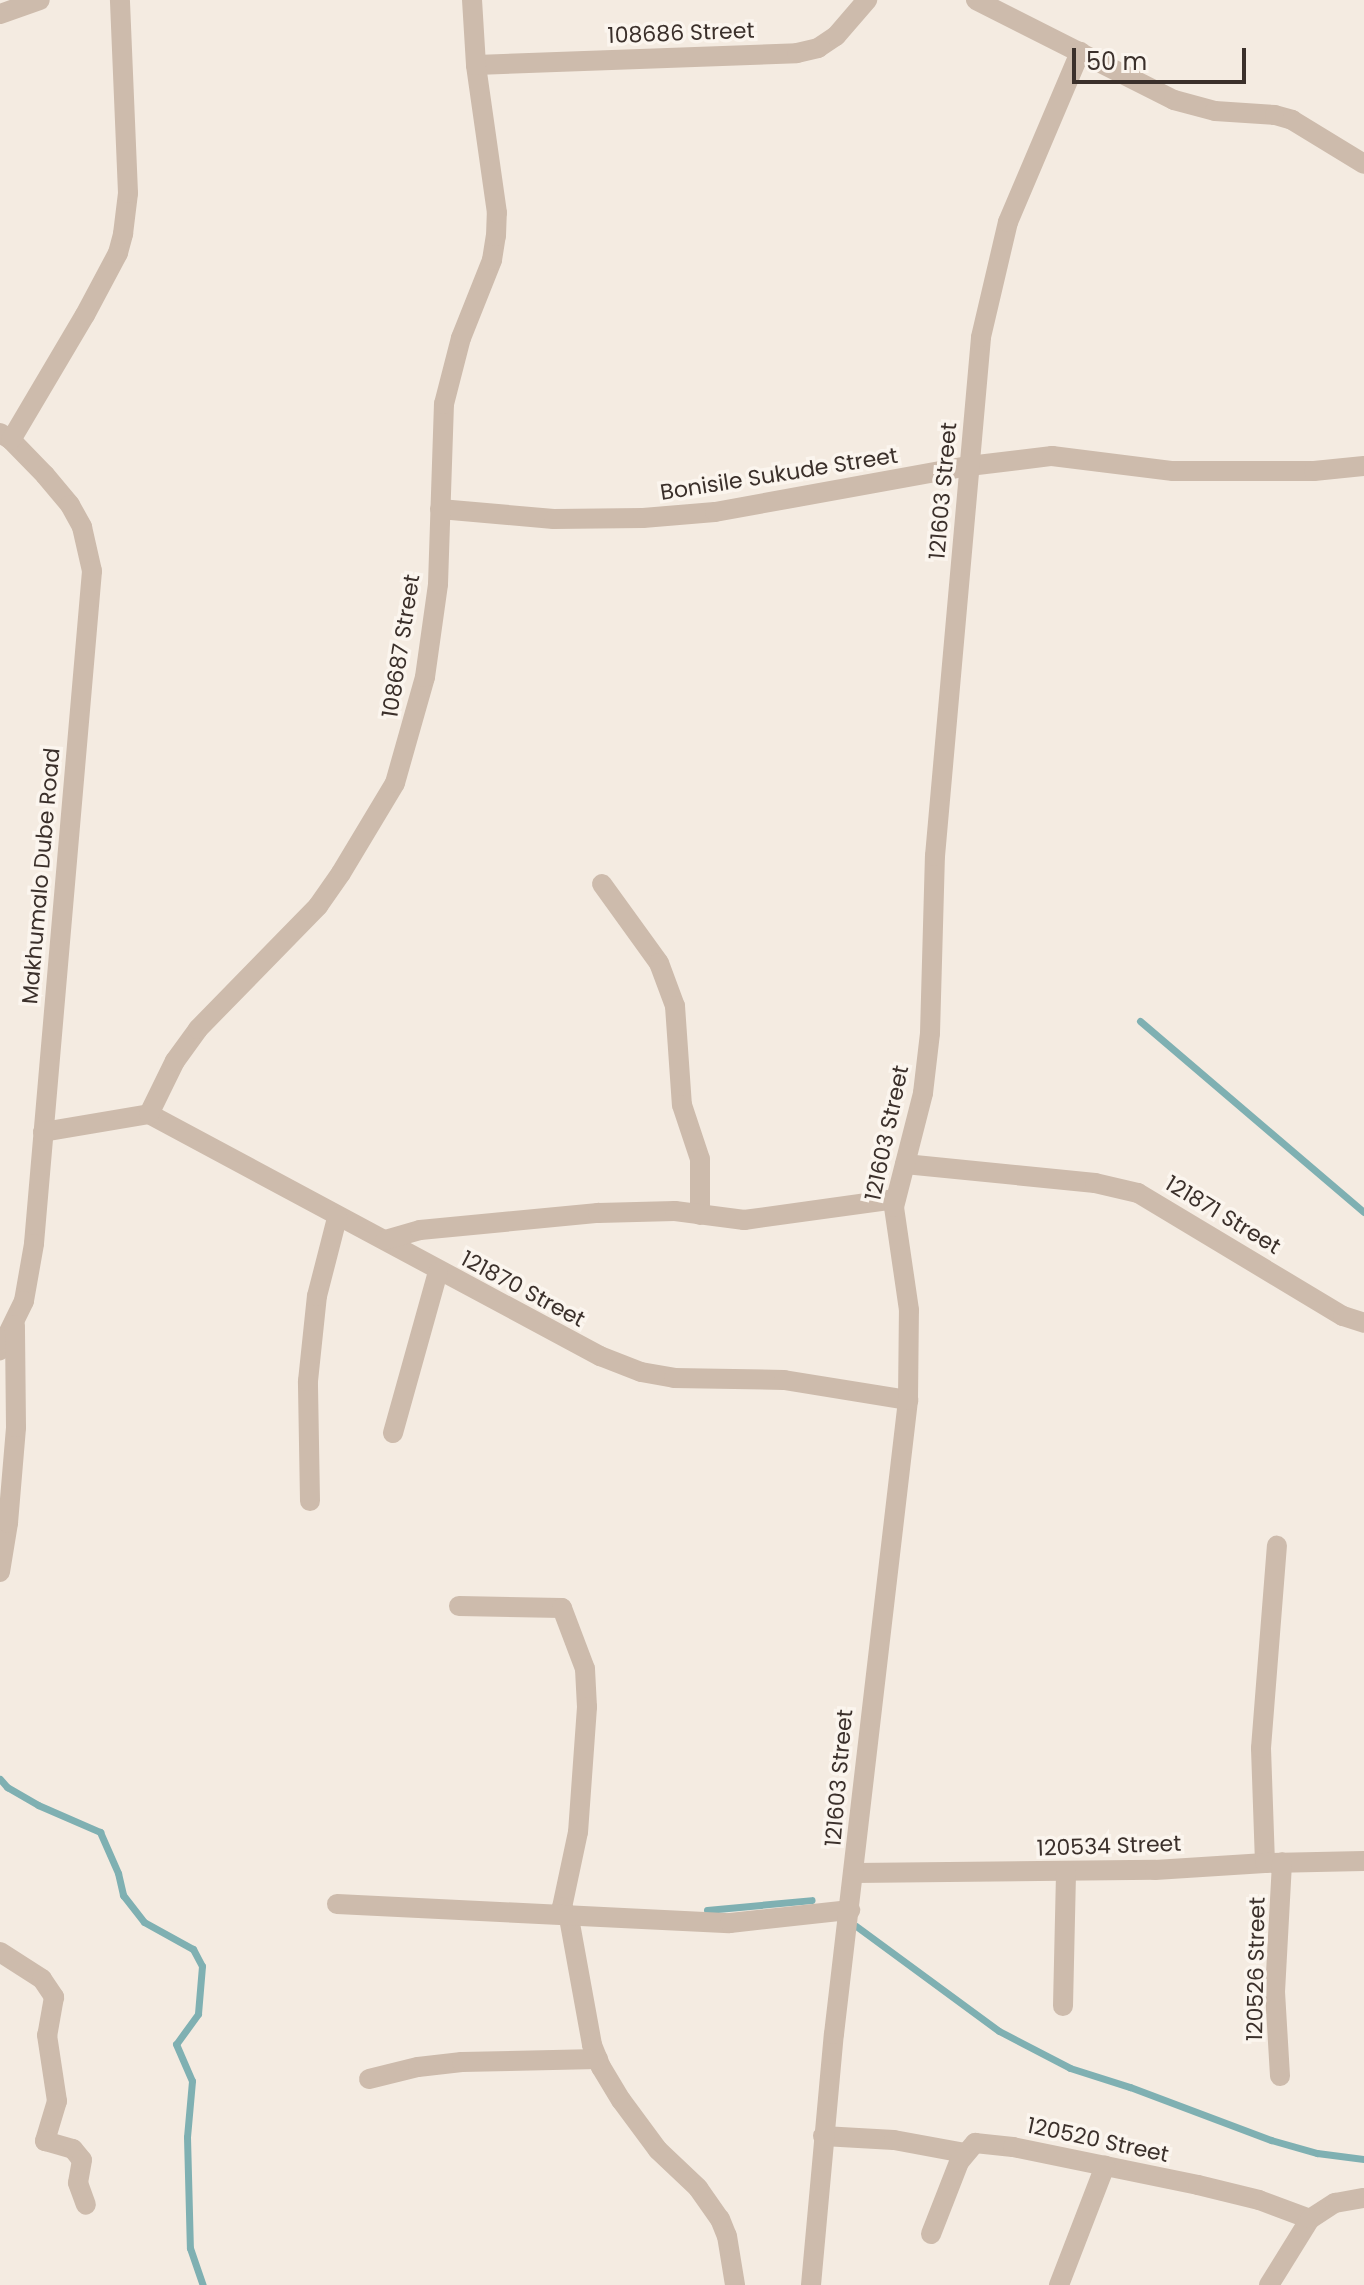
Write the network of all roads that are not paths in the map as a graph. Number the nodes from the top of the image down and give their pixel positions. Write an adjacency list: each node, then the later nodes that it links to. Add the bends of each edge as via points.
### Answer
1 (40, 0): 6 (street)
2 (120, 0): 10 (street, via 128,193 123,234 85,315)
3 (472, 0): 8 (street, 108687 Street)
4 (867, 0): 8 (street, 108686 Street, via 836,36 797,53)
5 (976, 0): 7 (street)
6 (0, 14)
7 (1080, 52): 9 (street, via 1195,107 1292,120); 11 (street, 121603 Street, via 1008,222 981,337)
8 (476, 65): 13 (street, 108687 Street, via 496,236 444,404)
9 (1364, 164)
10 (6, 436): 16 (street, Makhumalo Dube Road, via 70,505 82,527 92,571)
11 (969, 466): 12 (street, Bonisile Sukude Street, via 1052,456 1173,471); 13 (street, Bonisile Sukude Street, via 715,512 643,518 554,519); 17 (street, 121603 Street, via 935,856 930,1033 923,1093)
12 (1364, 466)
13 (440, 509): 15 (street, 108687 Street, via 438,584 425,677 395,783 318,906 198,1029)
14 (602, 884): 19 (street, via 659,963 675,1006 682,1105 700,1159)
15 (149, 1114): 16 (street); 20 (street, 121870 Street)
16 (43, 1132): 24 (street, Makhumalo Dube Road, via 34,1244)
17 (905, 1164): 18 (street, 121603 Street); 23 (street, 121871 Street, via 1095,1183 1138,1193 1343,1316)
18 (896, 1199): 19 (street, via 744,1220); 26 (street, 121603 Street, via 895,1230 909,1310)
19 (700, 1215): 21 (street, via 612,1212 433,1229)
20 (337, 1218): 21 (street, 121870 Street); 28 (street, via 317,1296 308,1381)
21 (385, 1240): 22 (street, 121870 Street)
22 (438, 1272): 26 (street, 121870 Street, via 555,1335 641,1372 674,1378 784,1380); 27 (street)
23 (1364, 1323)
24 (15, 1325): 25 (street, Makhumalo Dube Road); 30 (street, via 16,1427)
25 (0, 1350)
26 (908, 1400): 35 (street, 121603 Street)
27 (393, 1433)
28 (310, 1501)
29 (1277, 1546): 33 (street, 120526 Street, via 1261,1748)
30 (0, 1572)
31 (459, 1606): 38 (street, via 562,1608 585,1669 578,1832 562,1907)
32 (1364, 1861): 33 (street, 120534 Street)
33 (1274, 1862): 34 (street, 120534 Street); 42 (street, 120526 Street)
34 (1066, 1872): 35 (street, 120534 Street); 40 (street)
35 (855, 1873): 37 (street, 121603 Street)
36 (337, 1904): 38 (street)
37 (850, 1910): 38 (street, via 730,1923); 44 (street, 121603 Street)
38 (569, 1918): 41 (street)
39 (0, 1952): 48 (street, via 42,1979 54,1997 47,2035 57,2101 45,2141 73,2149 82,2160 78,2183)
40 (1063, 2006)
41 (598, 2059): 43 (street, via 462,2062); 51 (street, via 658,2150 698,2188 720,2219)
42 (1280, 2076)
43 (369, 2079)
44 (823, 2136): 45 (street, via 916,2142); 52 (street, 121603 Street)
45 (964, 2153): 46 (street, 120520 Street, via 975,2143 986,2143); 50 (street)
46 (1105, 2166): 49 (street, 120520 Street, via 1259,2200); 53 (street)
47 (1364, 2198): 49 (street, via 1335,2203)
48 (86, 2205)
49 (1310, 2219): 54 (street)
50 (931, 2234)
51 (735, 2285)
52 (811, 2285)
53 (1059, 2285)
54 (1269, 2285)

